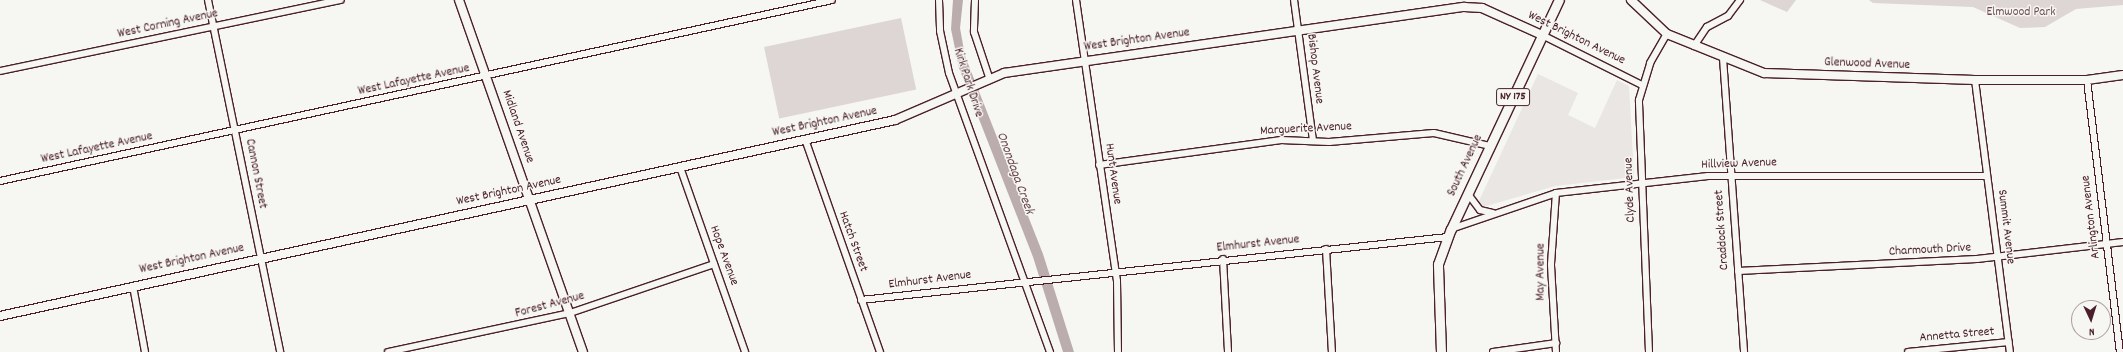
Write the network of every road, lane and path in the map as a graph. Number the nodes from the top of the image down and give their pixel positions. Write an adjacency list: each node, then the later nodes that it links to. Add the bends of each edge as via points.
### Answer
1 (208, 0): 12 (street, Cannon Street)
2 (341, 0): 12 (street, West Corning Avenue)
3 (459, 0): 21 (street, Midland Avenue)
4 (832, 0): 21 (street, West Lafayette Avenue)
5 (939, 0): 26 (street, Kirk Park Drive, via 940,31)
6 (975, 0): 22 (street, via 974,32)
7 (1076, 0): 18 (street, Hunt Avenue)
8 (1294, 0): 13 (street, Bishop Avenue)
9 (1559, 0): 15 (main road, South Avenue / NY 175)
10 (1631, 0): 14 (street, Glenwood Avenue, via 1651,22)
11 (1740, 0): 16 (street, via 1731,13 1707,27)
12 (214, 27): 19 (street, West Corning Avenue); 27 (street, Cannon Street)
13 (1298, 30): 15 (street, West Brighton Avenue, via 1477,7); 18 (street, West Brighton Avenue); 29 (street, Bishop Avenue)
14 (1667, 34): 16 (street, Glenwood Avenue); 25 (street, Clyde Avenue)
15 (1542, 35): 25 (street, West Brighton Avenue); 30 (main road, South Avenue / NY 175)
16 (1694, 46): 17 (street, Glenwood Avenue)
17 (1723, 58): 23 (street, Glenwood Avenue, via 1764,73); 33 (street, Craddock Street)
18 (1084, 61): 22 (street, West Brighton Avenue); 31 (street, Hunt Avenue)
19 (0, 71)
20 (2123, 75): 24 (street, Glenwood Avenue)
21 (486, 76): 27 (street, West Lafayette Avenue); 39 (street, Midland Avenue)
22 (990, 77): 26 (street, West Brighton Avenue)
23 (1975, 80): 24 (street, Glenwood Avenue); 34 (street, Summit Avenue)
24 (2087, 80): 43 (street, Arlington Avenue)
25 (1642, 85): 36 (street, Clyde Avenue, via 1639,100)
26 (959, 91): 28 (street, West Brighton Avenue, via 894,120); 51 (street, Kirk Park Drive)
27 (235, 131): 35 (street, West Lafayette Avenue); 46 (street, Cannon Street)
28 (805, 139): 32 (street, West Brighton Avenue); 53 (street, Hatch Street)
29 (1313, 141): 30 (street, Marguerite Avenue, via 1434,132); 31 (street, Marguerite Avenue, via 1280,140)
30 (1490, 146): 38 (main road, South Avenue / NY 175)
31 (1099, 165): 49 (street, Hunt Avenue)
32 (680, 167): 39 (street, West Brighton Avenue); 48 (street, Hope Avenue)
33 (1730, 175): 34 (street, Hillview Avenue); 36 (street, Hillview Avenue); 50 (street, Craddock Street)
34 (1987, 176): 45 (street, Summit Avenue)
35 (0, 181)
36 (1641, 184): 37 (street, Hillview Avenue); 71 (street, Clyde Avenue)
37 (1556, 193): 40 (street, Hillview Avenue); 57 (street, May Avenue, via 1551,264)
38 (1468, 194): 40 (street, via 1480,210); 41 (main road, South Avenue / NY 175)
39 (530, 200): 46 (street, West Brighton Avenue); 54 (street, Midland Avenue)
40 (1495, 213): 41 (street, Hillview Avenue)
41 (1449, 233): 44 (street, Elmhurst Avenue); 68 (main road, South Avenue / NY 175, via 1437,278)
42 (2123, 242): 43 (street, Charmouth Drive)
43 (2106, 244): 45 (street, Charmouth Drive); 75 (street, Arlington Avenue)
44 (1326, 249): 47 (street, Elmhurst Avenue); 67 (street)
45 (1997, 257): 50 (street, Charmouth Drive); 56 (street, Summit Avenue)
46 (258, 258): 52 (street, West Brighton Avenue); 59 (street, Cannon Street)
47 (1223, 259): 49 (street, Elmhurst Avenue); 66 (street)
48 (714, 264): 54 (street, Forest Avenue); 62 (street, Hope Avenue)
49 (1115, 271): 51 (street, Elmhurst Avenue); 65 (street, Hunt Avenue)
50 (1738, 271): 72 (street, Craddock Street)
51 (1025, 280): 53 (street, Elmhurst Avenue); 64 (street, Kirk Park Drive)
52 (133, 286): 55 (street, West Brighton Avenue); 58 (street)
53 (861, 300): 63 (street, Hatch Street)
54 (570, 313): 60 (street, Forest Avenue); 61 (street, Midland Avenue)
55 (0, 316)
56 (2009, 342): 73 (street, Annetta Street); 74 (street, Summit Avenue)
57 (1556, 343): 69 (street); 70 (street, May Avenue)
58 (145, 352)
59 (280, 352)
60 (388, 352)
61 (583, 352)
62 (745, 352)
63 (880, 352)
64 (1050, 352)
65 (1118, 352)
66 (1228, 352)
67 (1332, 352)
68 (1441, 352)
69 (1493, 352)
70 (1556, 352)
71 (1649, 352)
72 (1744, 352)
73 (1908, 352)
74 (2010, 352)
75 (2120, 352)

